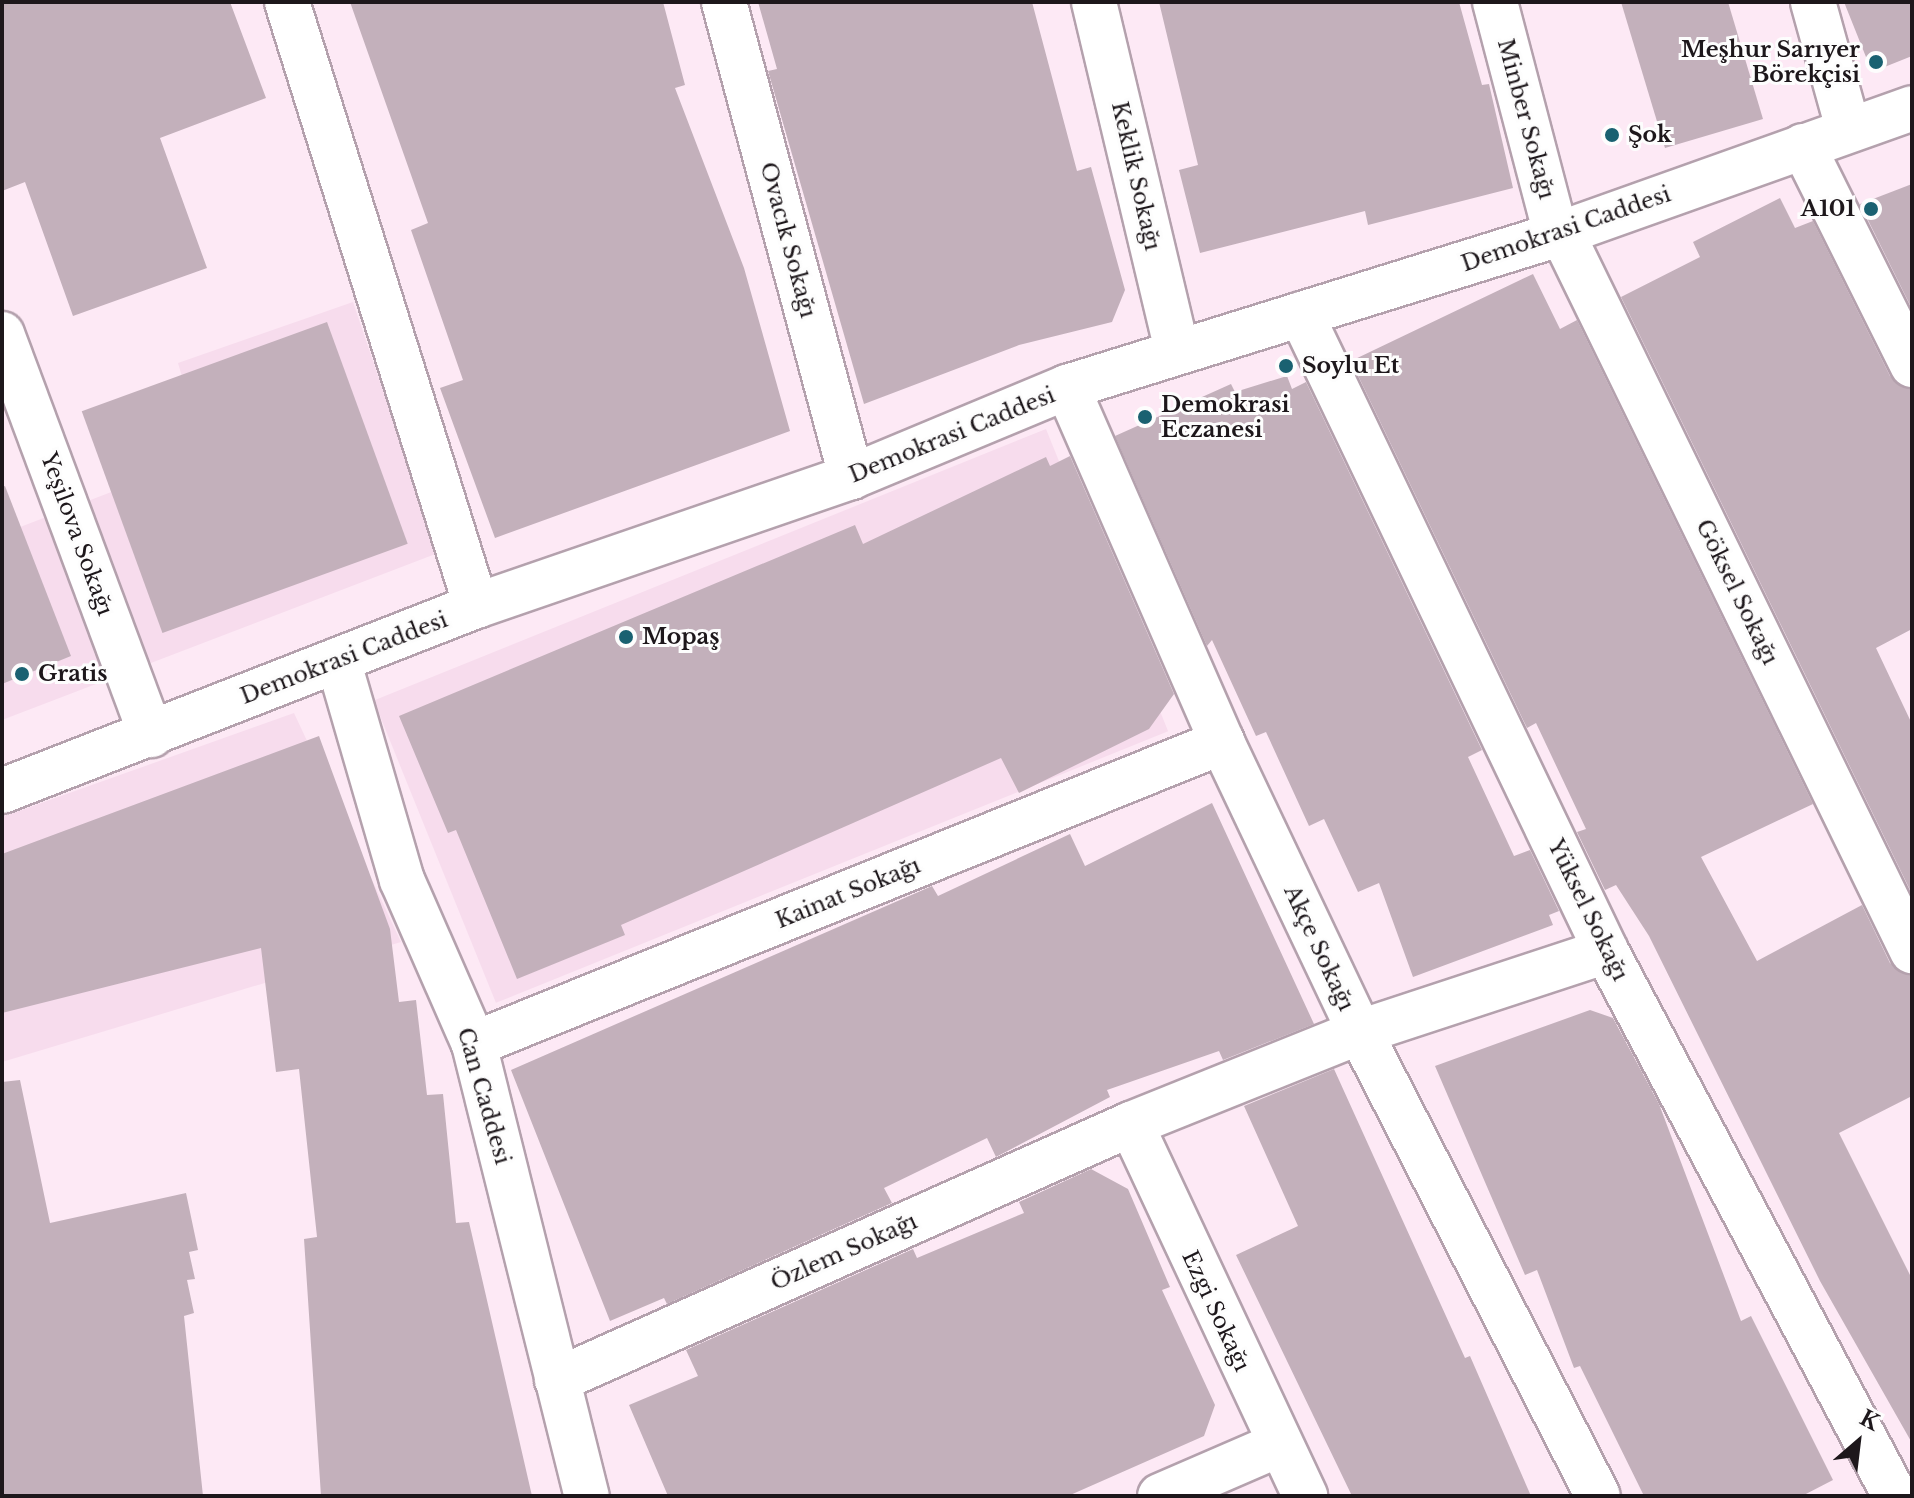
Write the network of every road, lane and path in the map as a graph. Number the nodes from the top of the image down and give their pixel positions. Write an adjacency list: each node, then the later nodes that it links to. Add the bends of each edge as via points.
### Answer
1 (287, 2): 16 (street)
2 (724, 2): 15 (street, Ovacık Sokağı)
3 (1094, 2): 12 (street, Keklik Sokağı)
4 (1495, 2): 9 (street, Minber Sokağı)
5 (1813, 2): 7 (street)
6 (1912, 108): 7 (street, Demokrasi Caddesi)
7 (1848, 128): 8 (street, Demokrasi Caddesi)
8 (1803, 146): 9 (street, Demokrasi Caddesi); 13 (street)
9 (1559, 234): 10 (street, Demokrasi Caddesi); 22 (street, Göksel Sokağı)
10 (1301, 314): 12 (street, Demokrasi Caddesi); 21 (street, Yüksel Sokağı)
11 (2, 334): 18 (street, Yeşilova Sokağı)
12 (1177, 350): 14 (street, Demokrasi Caddesi)
13 (1912, 365)
14 (1067, 387): 15 (street, Demokrasi Caddesi); 19 (street, Akçe Sokağı)
15 (851, 477): 16 (street, Demokrasi Caddesi)
16 (476, 606): 17 (street, Demokrasi Caddesi)
17 (338, 660): 18 (street, Demokrasi Caddesi); 24 (street, Can Caddesi, via 402,880)
18 (151, 735): 20 (street, Demokrasi Caddesi)
19 (1222, 742): 23 (street, Akçe Sokağı); 24 (street, Kainat Sokağı)
20 (2, 791)
21 (1606, 951): 23 (street, Özlem Sokağı); 32 (street, Yüksel Sokağı)
22 (1912, 951)
23 (1360, 1032): 25 (street, Özlem Sokağı); 31 (street, Akçe Sokağı)
24 (474, 1044): 26 (street, Can Caddesi)
25 (1131, 1124): 26 (street, Özlem Sokağı); 27 (street, Ezgi Sokağı)
26 (557, 1380): 28 (street, Can Caddesi)
27 (1278, 1445): 29 (street); 30 (street, Ezgi Sokağı)
28 (587, 1496)
29 (1160, 1496)
30 (1305, 1496)
31 (1598, 1496)
32 (1895, 1496)

